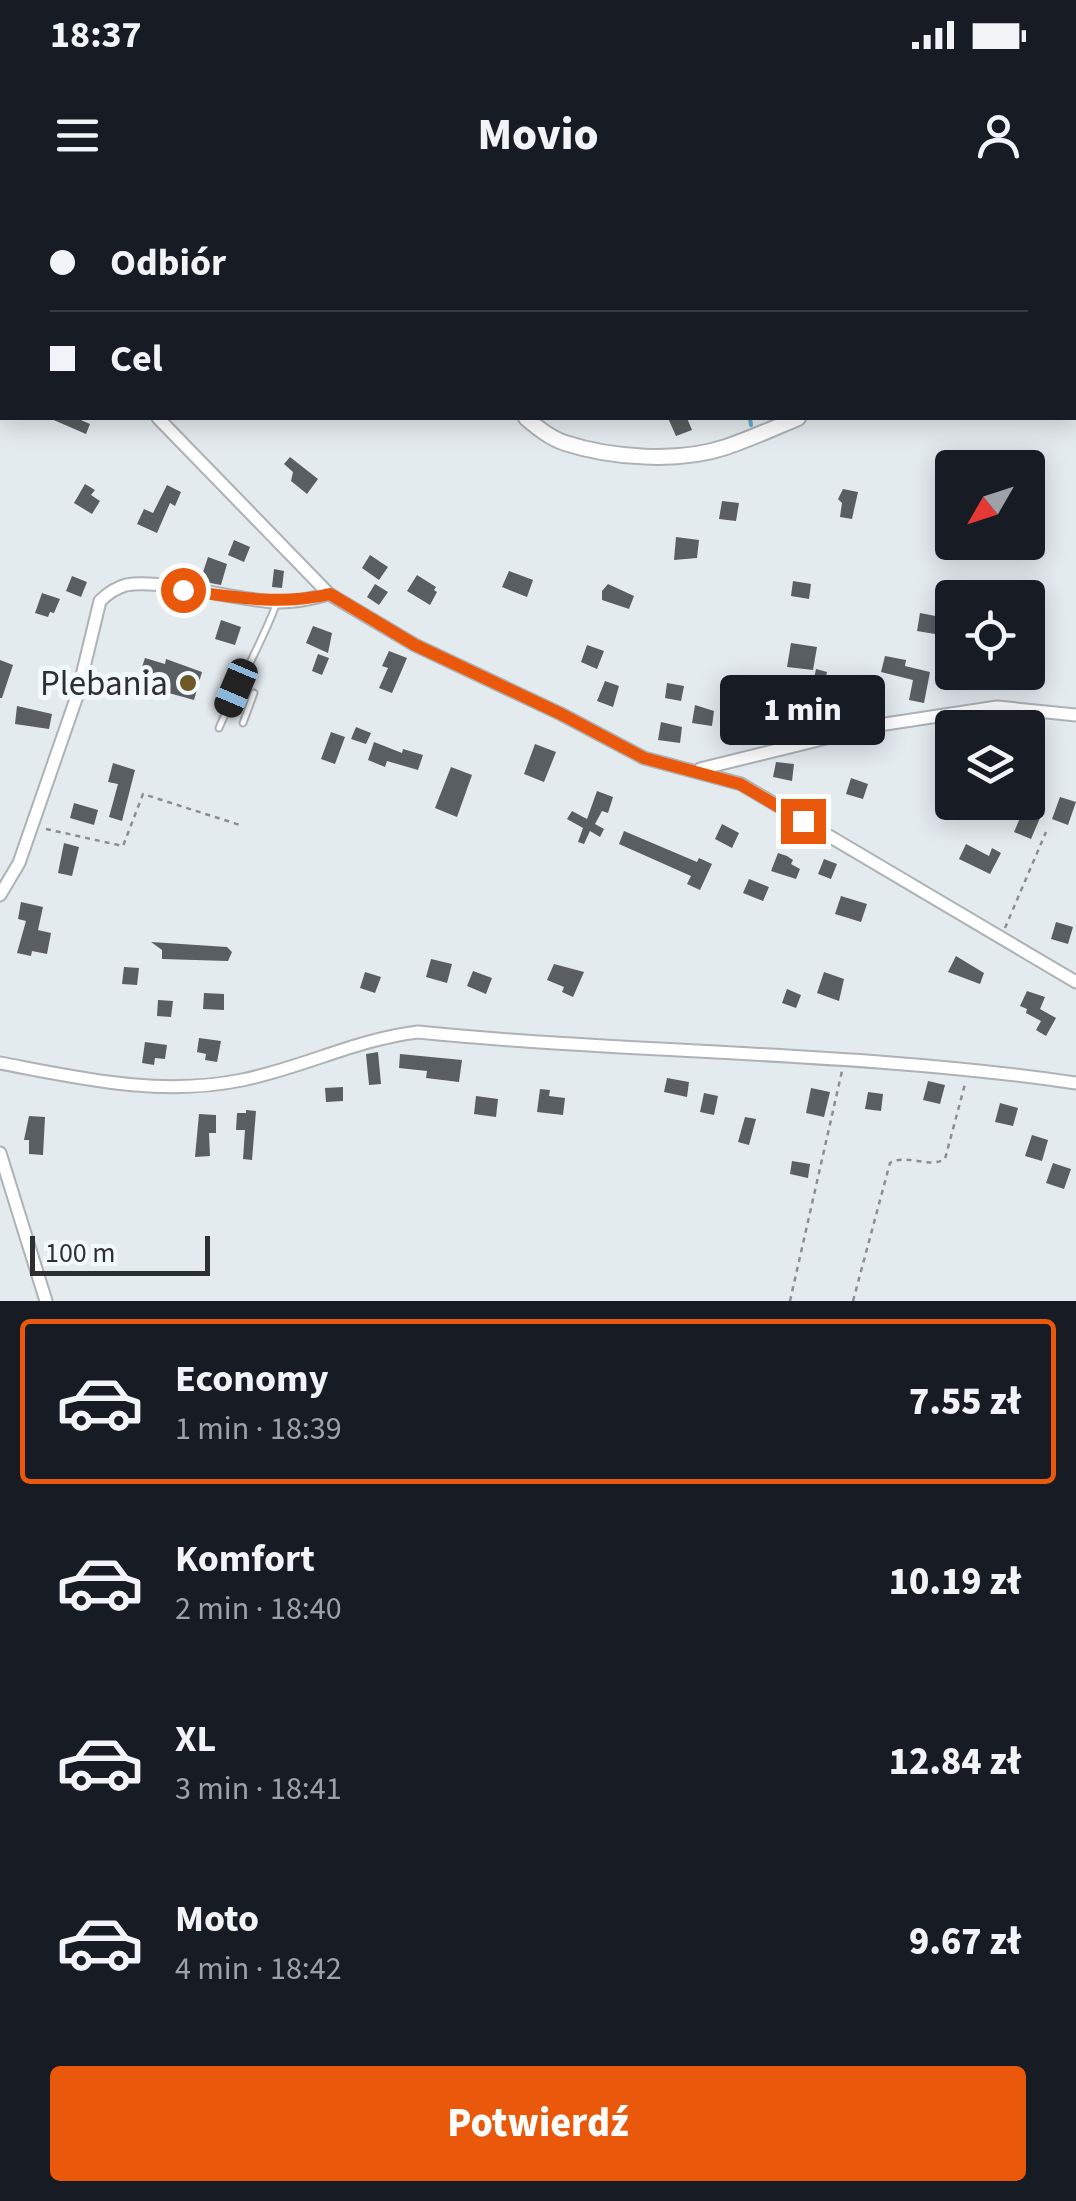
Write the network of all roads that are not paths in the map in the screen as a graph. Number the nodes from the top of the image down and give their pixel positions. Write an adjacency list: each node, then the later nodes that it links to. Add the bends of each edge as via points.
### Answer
1 (160, 420): 4 (street)
2 (529, 420): 3 (street, via 552,437 595,450 687,455 725,448)
3 (793, 420)
4 (330, 594): 5 (street); 10 (street, via 415,645 644,758)
5 (277, 602): 9 (lane); 11 (street, via 128,584 100,601 77,696 19,863)
6 (254, 694): 8 (lane)
7 (1076, 714): 10 (street, via 980,709 879,725)
8 (243, 723)
9 (219, 728)
10 (696, 770): 12 (street, via 740,784)
11 (0, 895)
12 (1076, 982)
13 (0, 1062): 14 (street, via 130,1088 176,1087 242,1080 418,1032 969,1068)
14 (1076, 1082)
15 (0, 1153): 16 (street)
16 (46, 1301)

